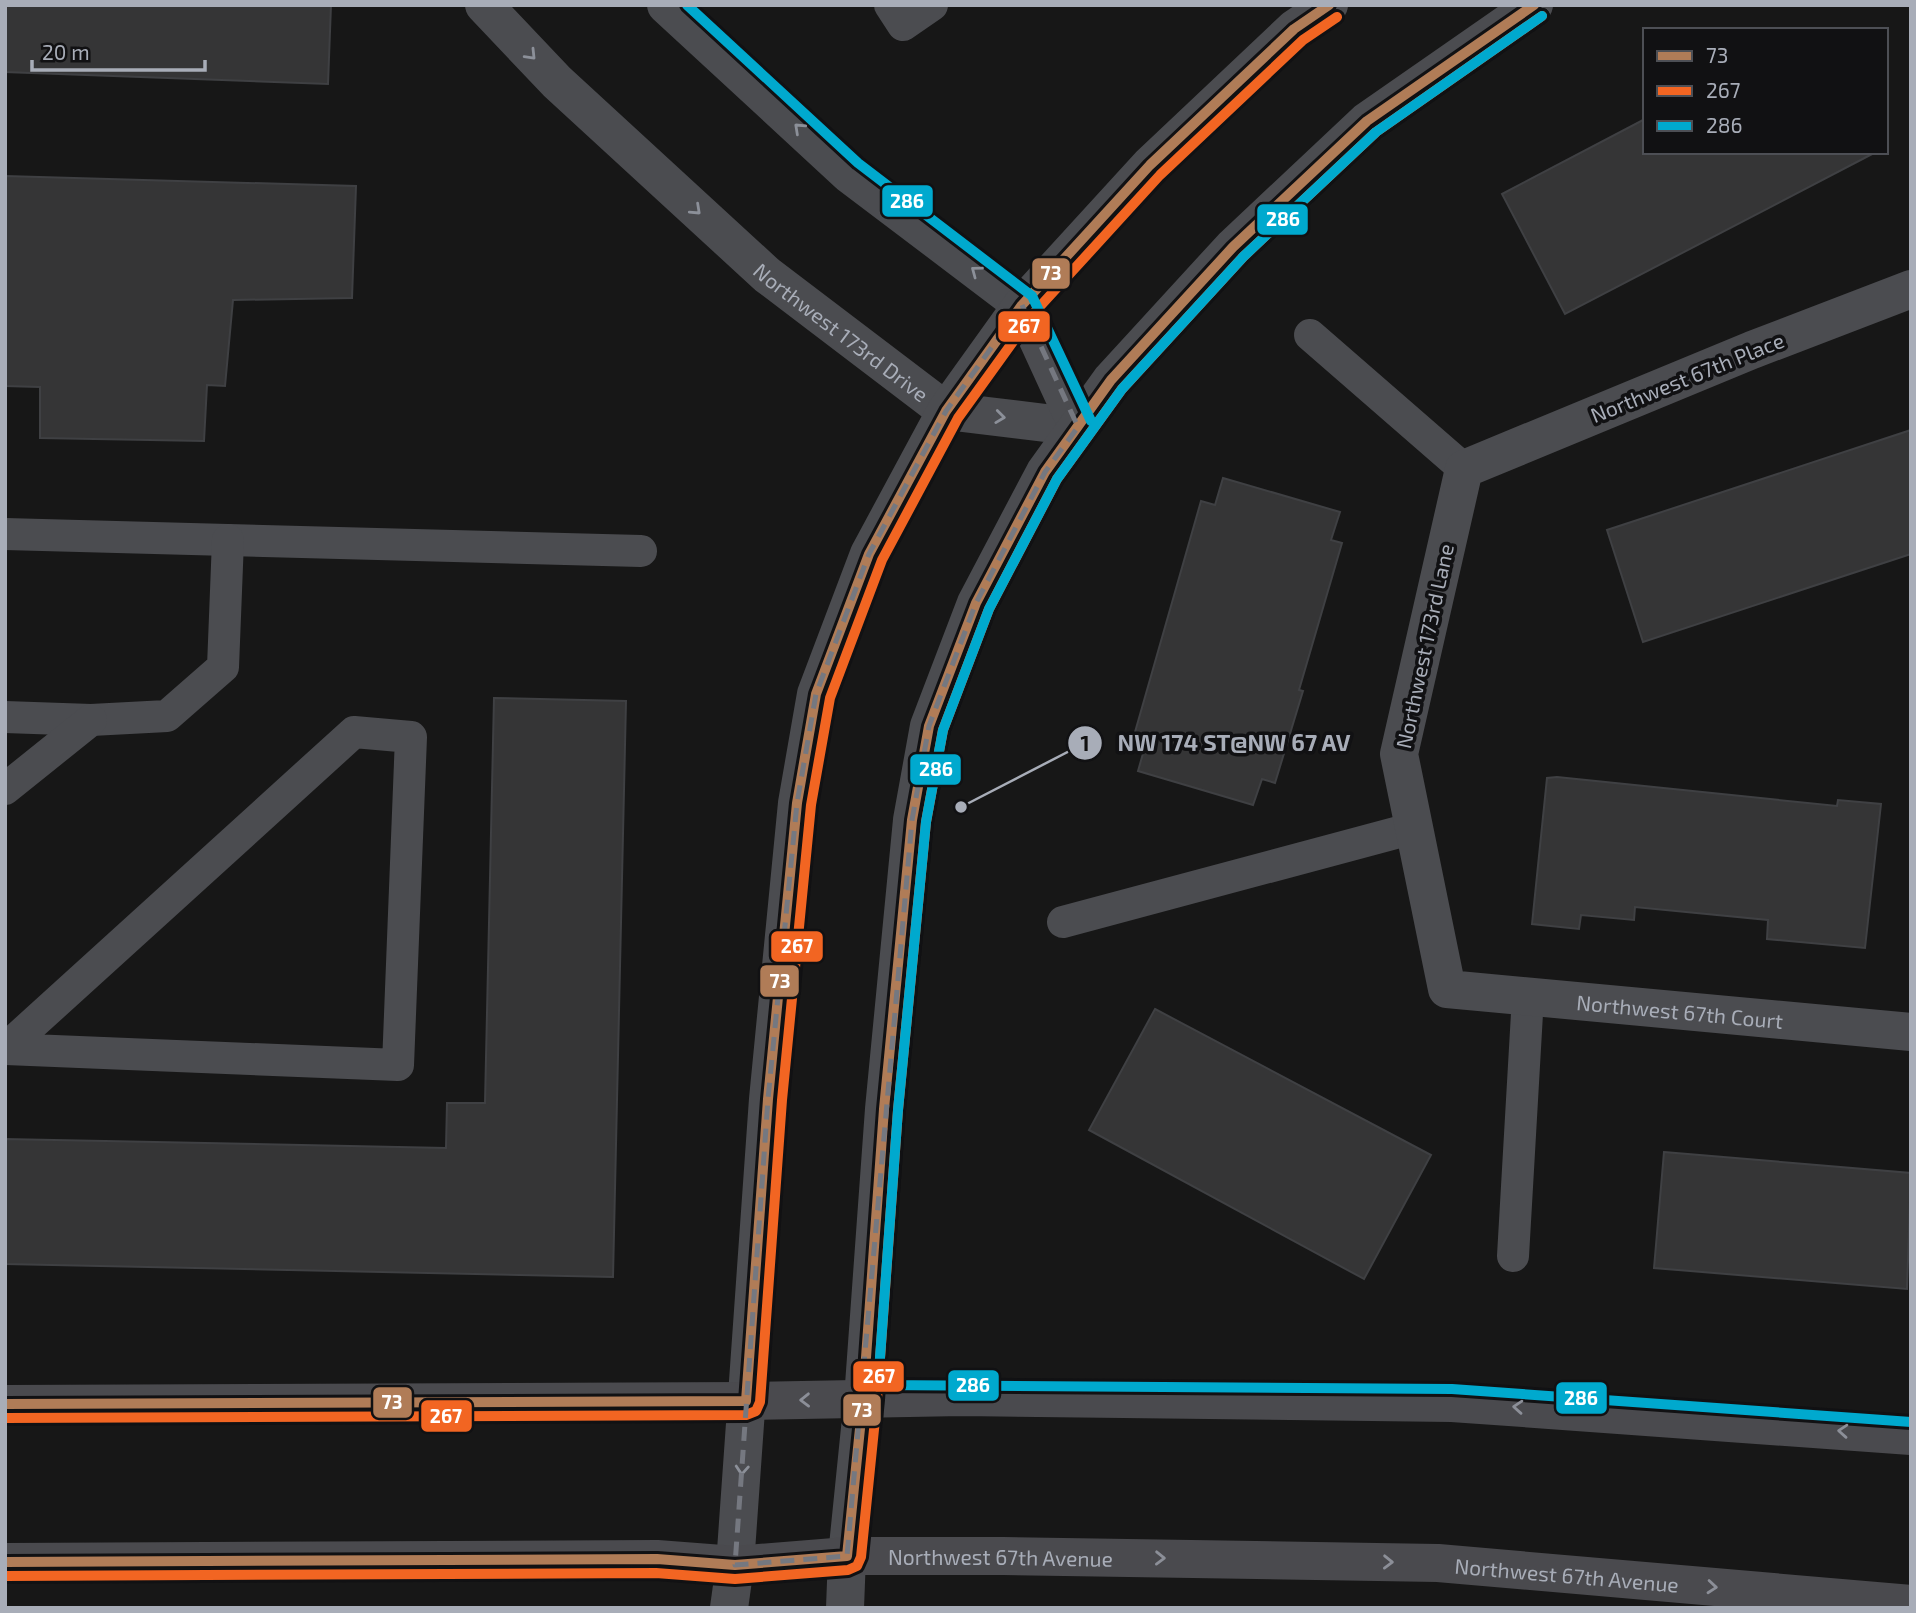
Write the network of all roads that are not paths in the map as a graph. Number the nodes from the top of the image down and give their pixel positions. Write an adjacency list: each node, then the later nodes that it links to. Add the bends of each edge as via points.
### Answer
1 (484, 5): 10 (street, Northwest 173rd Drive, one-way to 10, via 557,82 766,275)
2 (666, 5): 8 (street, one-way to 2, via 849,174)
3 (890, 5): 4 (lane, via 903,25)
4 (932, 5)
5 (1329, 5): 8 (street, via 1294,29 1150,165)
6 (1534, 5): 11 (street, via 1367,121 1233,247 1111,380)
7 (1911, 289): 12 (street, Northwest 67th Place)
8 (1022, 305): 10 (street); 11 (street)
9 (1310, 335): 12 (lane)
10 (946, 411): 11 (street, Northwest 173rd Drive, one-way to 11); 27 (street, via 869,554 816,694 797,803 768,1099)
11 (1078, 427): 26 (street, via 1045,472 976,603 929,726 912,820 886,1082)
12 (1464, 469): 19 (street, Northwest 173rd Lane, via 1399,754)
13 (5, 534): 14 (lane)
14 (228, 540): 15 (lane); 17 (lane, via 223,667 167,716)
15 (641, 551)
16 (5, 717): 17 (lane)
17 (92, 720): 18 (lane)
18 (5, 789)
19 (1415, 828): 20 (lane); 21 (street, Northwest 173rd Lane)
20 (1063, 922)
21 (1447, 989): 22 (street, Northwest 67th Court)
22 (1528, 996): 23 (street, Northwest 67th Court); 25 (lane)
23 (1911, 1032)
24 (6, 1049): 24 (lane, via 354,732 411,737 398,1065)
25 (1513, 1256)
26 (863, 1399): 27 (main road, one-way to 27); 29 (main road, one-way to 26, via 1452,1403); 30 (street)
27 (746, 1401): 28 (main road); 32 (street, one-way to 32)
28 (5, 1404)
29 (1911, 1436)
30 (847, 1556): 32 (main road, Northwest 67th Avenue); 33 (main road, Northwest 67th Avenue, one-way to 33, via 1438,1563); 35 (street)
31 (5, 1562): 32 (main road, Northwest 67th Avenue, via 657,1559)
32 (735, 1565): 34 (street)
33 (1911, 1604)
34 (729, 1608)
35 (845, 1608)

